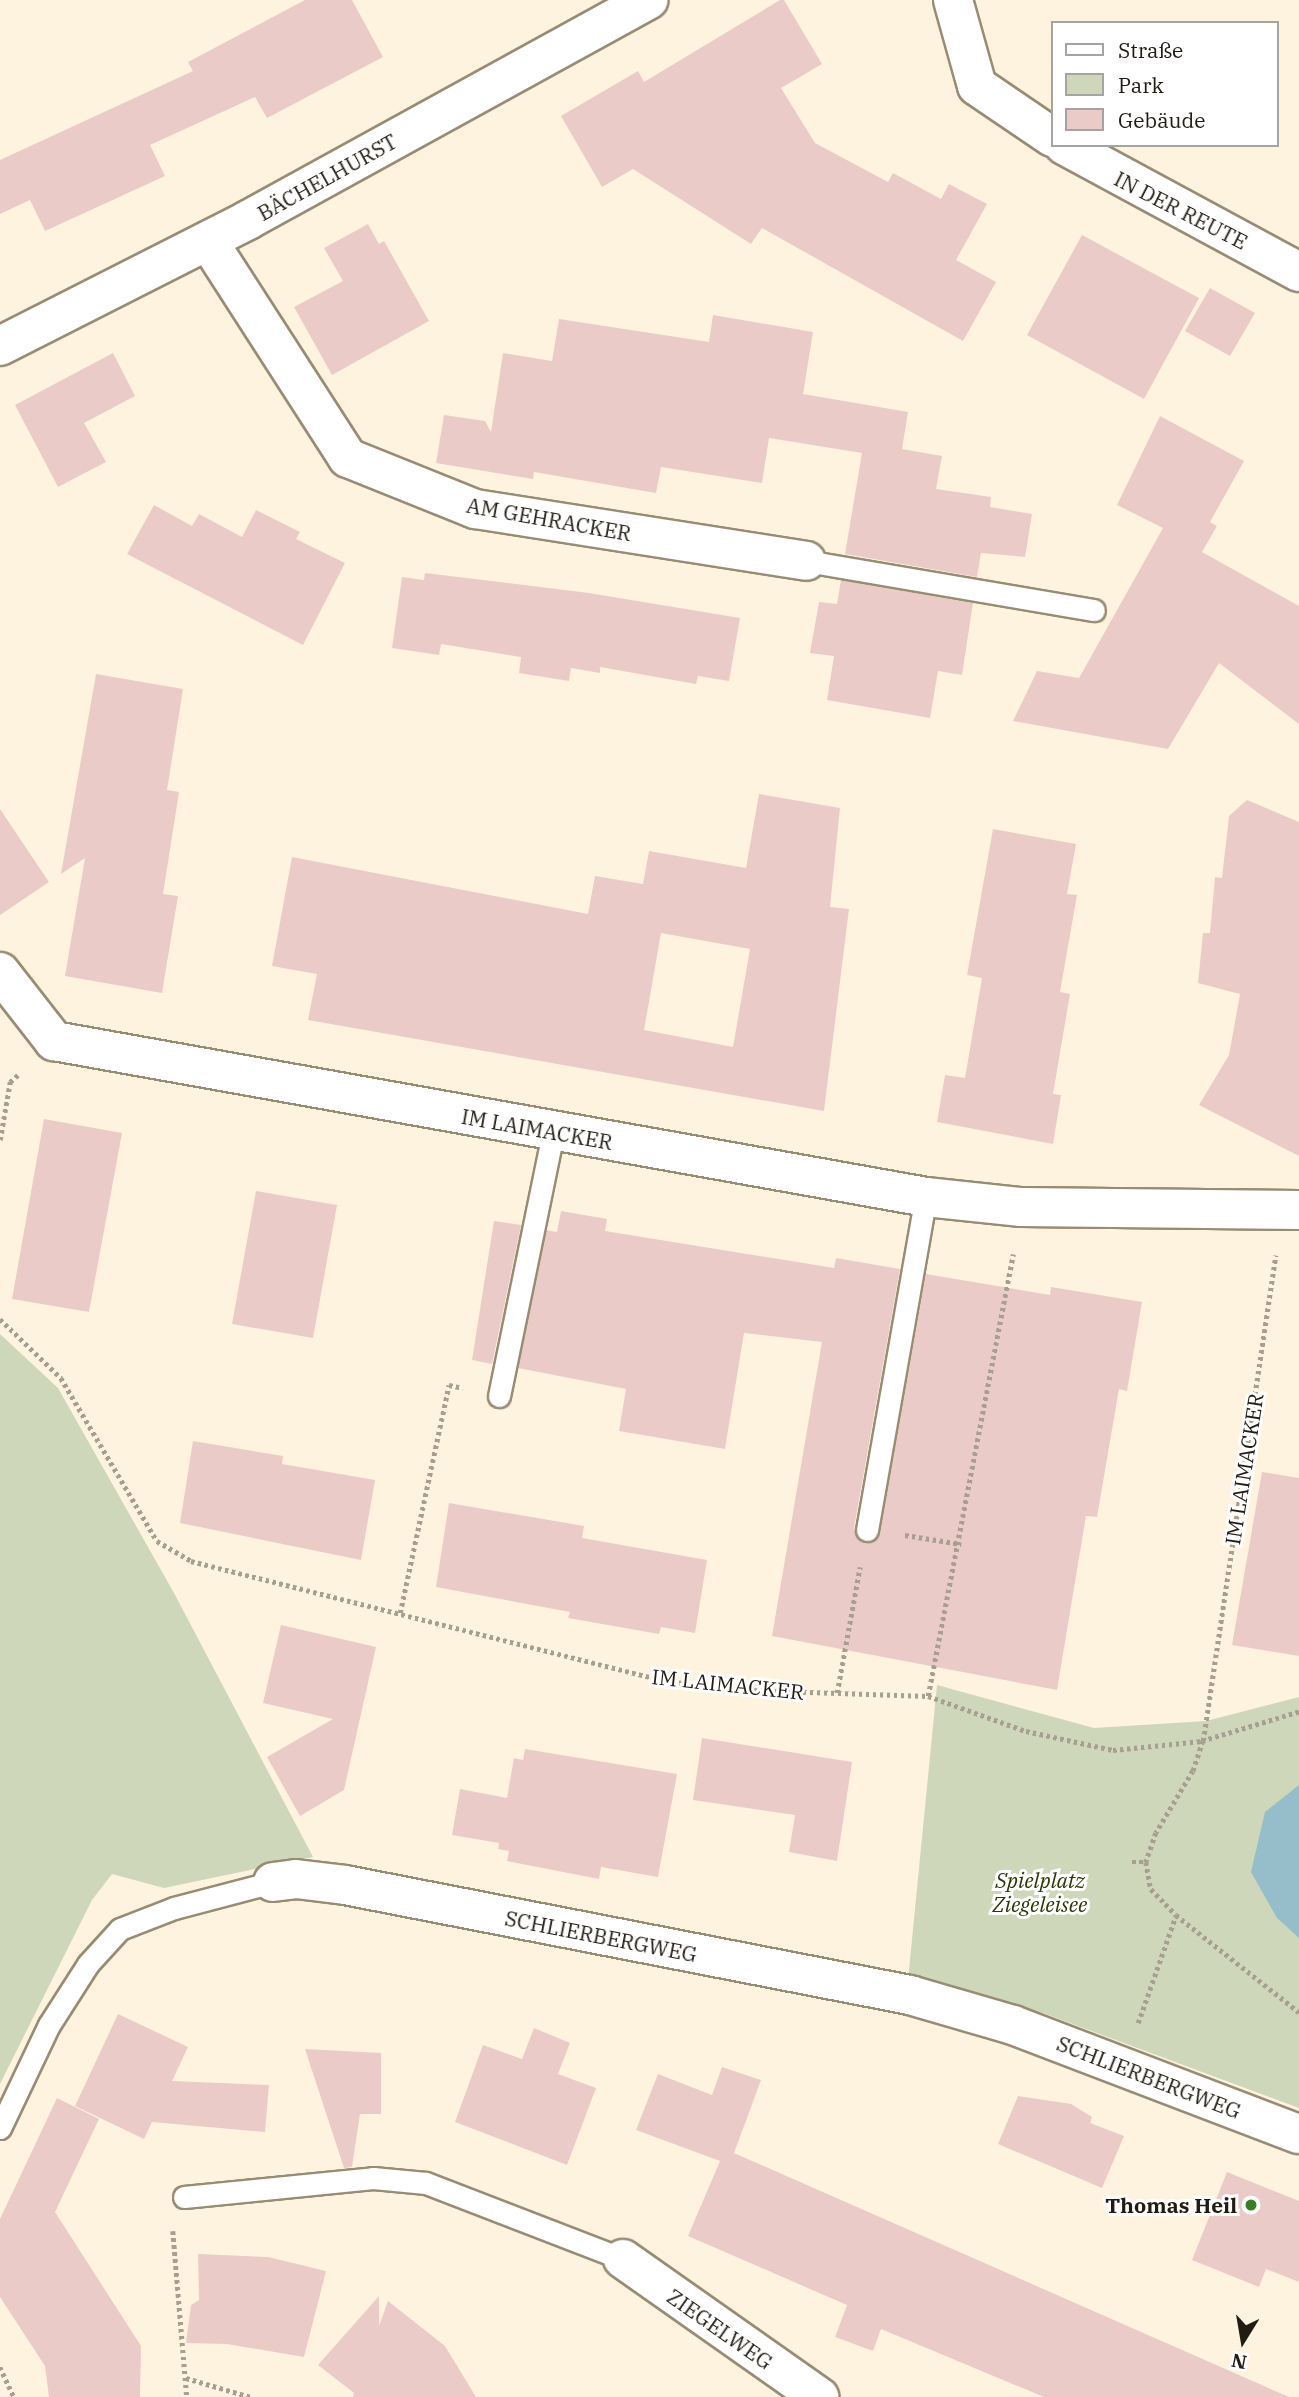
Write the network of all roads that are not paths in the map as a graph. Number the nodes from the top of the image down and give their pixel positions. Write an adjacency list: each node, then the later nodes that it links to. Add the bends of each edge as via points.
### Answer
1 (649, 0): 5 (street, BÄCHELHURST)
2 (953, 0): 3 (street, via 977,86)
3 (1050, 136)
4 (1068, 147): 6 (street, IN DER REUTE)
5 (208, 241): 7 (street, BÄCHELHURST); 8 (street, AM GEHRACKER, via 348,458 475,509)
6 (1299, 272)
7 (0, 346)
8 (806, 561): 9 (lane)
9 (1094, 610)
10 (0, 972): 11 (street, IM LAIMACKER, via 54,1041)
11 (553, 1132): 12 (street, IM LAIMACKER); 14 (lane)
12 (926, 1197): 13 (street, IM LAIMACKER, via 1021,1207); 15 (lane)
13 (1290, 1209)
14 (499, 1396)
15 (867, 1530)
16 (273, 1882): 17 (lane, SCHLIERBERGWEG, via 174,1908 120,1930 88,1964 49,2025); 18 (street, SCHLIERBERGWEG, via 296,1879 345,1885 910,1995 1013,2025)
17 (0, 2128)
18 (1299, 2134)
19 (184, 2197): 20 (lane, via 373,2178 426,2183)
20 (622, 2259): 21 (street, ZIEGELWEG)
21 (819, 2397)

